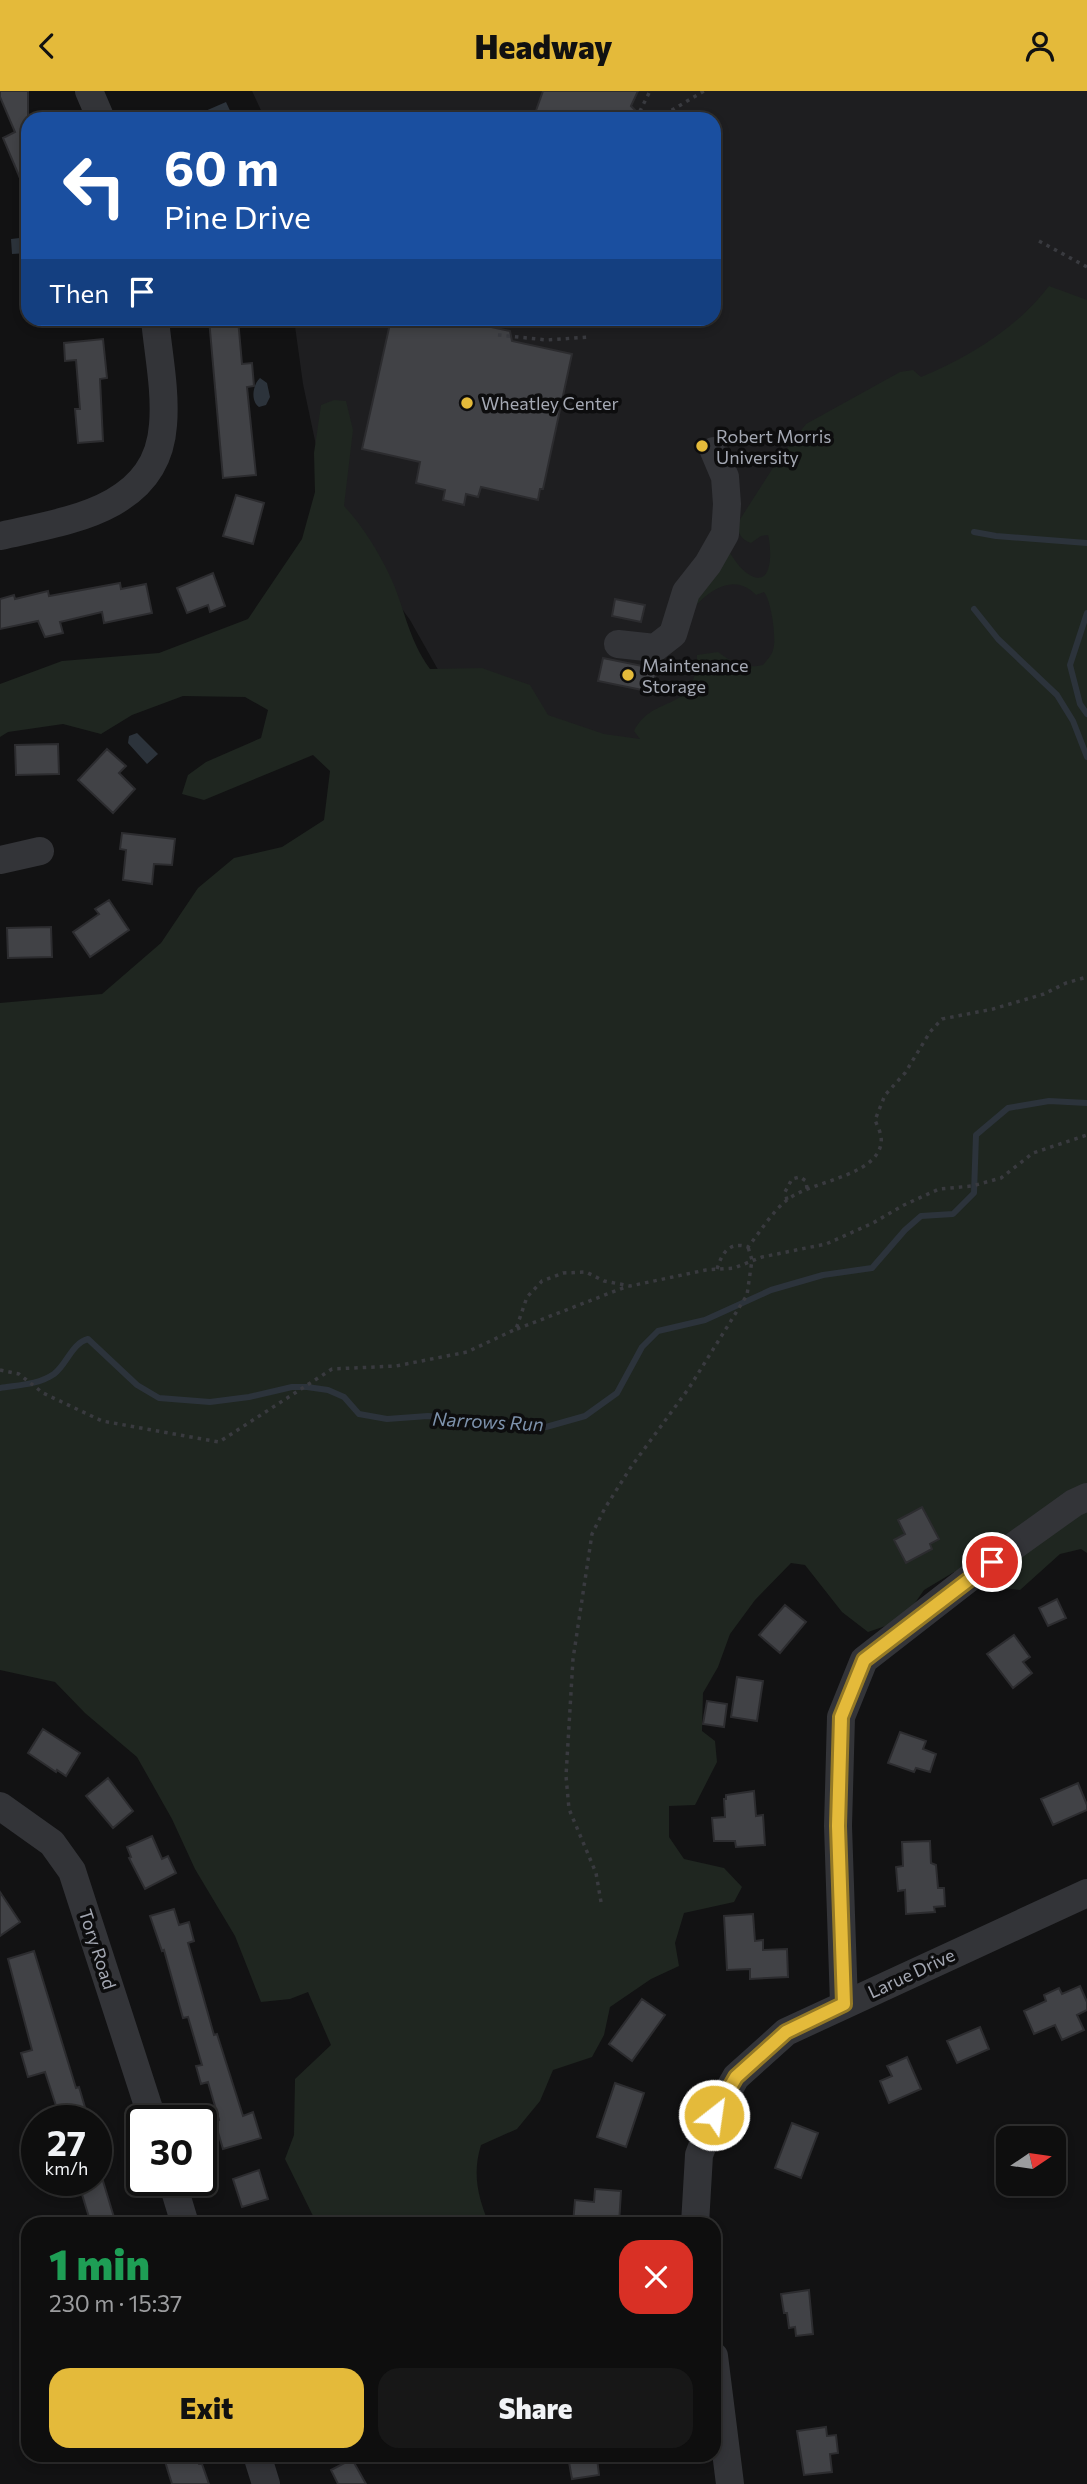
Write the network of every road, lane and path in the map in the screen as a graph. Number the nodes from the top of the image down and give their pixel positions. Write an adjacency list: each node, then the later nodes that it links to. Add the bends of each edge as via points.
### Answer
1 (89, 91): 4 (street)
2 (650, 91): 5 (path)
3 (704, 91): 6 (path)
4 (98, 112)
5 (641, 112)
6 (669, 112)
7 (1039, 241): 8 (path)
8 (1087, 267)
9 (156, 326): 13 (street, via 163,427 160,447 141,480 97,512)
10 (498, 335): 11 (path, via 547,340)
11 (588, 337)
12 (714, 451): 14 (street, via 725,477 724,534 686,592 673,634 655,648)
13 (0, 536)
14 (618, 644)
15 (40, 851): 16 (street)
16 (0, 860)
17 (1087, 977): 19 (path, via 1019,1002 942,1020 885,1094 875,1120 881,1136 877,1156 859,1170)
18 (1087, 1135): 22 (path, via 1033,1153 1000,1178 939,1189 826,1244)
19 (807, 1189): 20 (path); 20 (path, via 800,1177 792,1179 785,1192)
20 (787, 1200): 21 (path)
21 (748, 1247): 22 (path); 23 (path, via 727,1248)
22 (752, 1260): 23 (path); 30 (path, via 747,1295 689,1388 631,1467 592,1534 573,1659 566,1776 569,1809 596,1873)
23 (717, 1269): 24 (path)
24 (630, 1286): 25 (path); 25 (path, via 586,1272 563,1273 542,1281 527,1297)
25 (516, 1329): 26 (path, via 467,1352 396,1366 332,1370 219,1442 102,1421 43,1393 19,1374)
26 (0, 1370)
27 (1087, 1497): 31 (street, via 972,1576 864,1660 841,1717 838,1826)
28 (0, 1806): 32 (street, Tory Road, via 52,1843 72,1871)
29 (1087, 1893): 31 (street, Larue Drive)
30 (601, 1902)
31 (844, 2004): 35 (street, Larue Drive, via 786,2032 736,2077 714,2115 699,2155)
32 (148, 2105)
33 (177, 2196): 34 (street)
34 (183, 2217)
35 (695, 2217)
36 (721, 2412): 39 (street)
37 (259, 2462): 38 (street)
38 (265, 2484)
39 (730, 2484)

